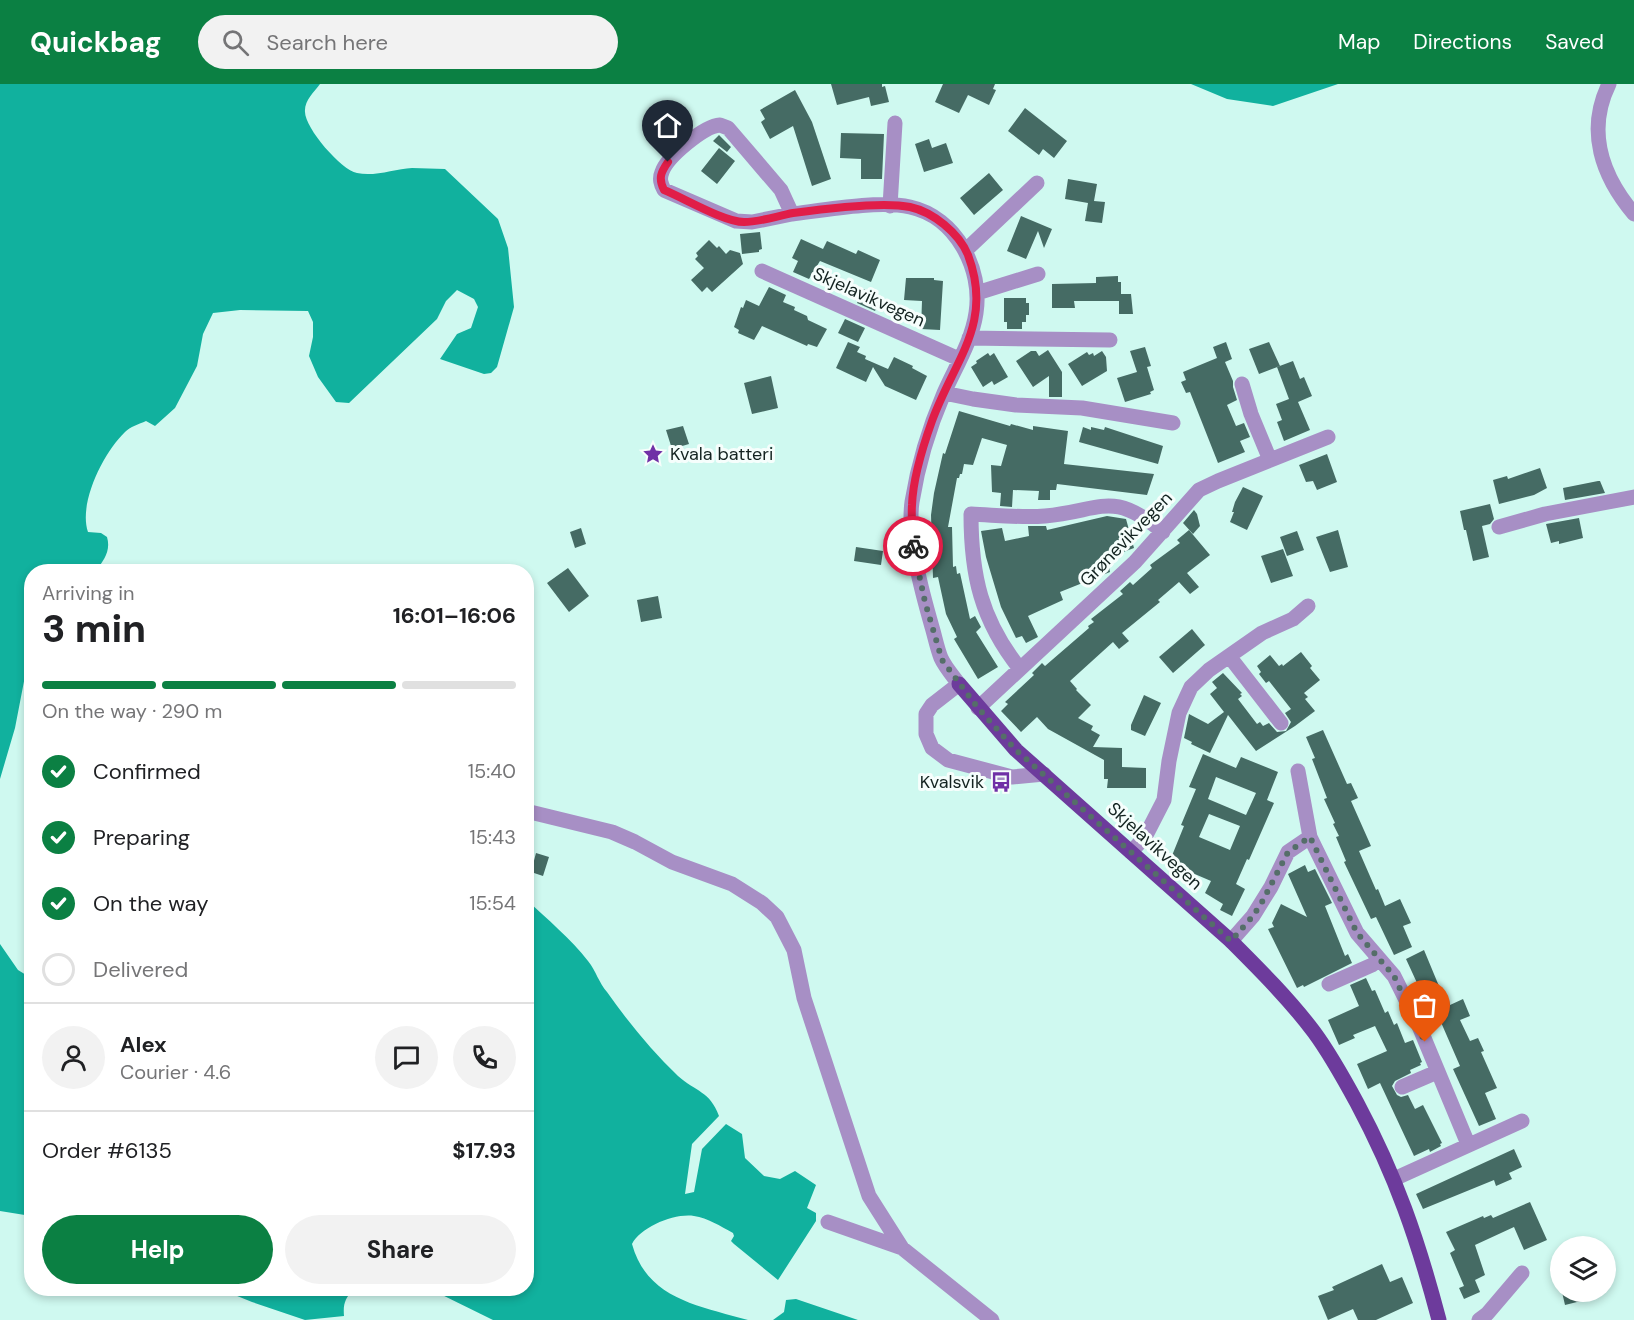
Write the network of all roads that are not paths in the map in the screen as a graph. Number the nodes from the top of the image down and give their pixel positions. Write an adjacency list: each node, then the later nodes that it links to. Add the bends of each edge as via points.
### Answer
1 (1609, 84): 6 (street, via 1601,106 1599,146 1611,182)
2 (895, 123): 4 (street)
3 (1037, 183): 7 (street)
4 (891, 206): 5 (street, Skjelavikvegen); 7 (street, Skjelavikvegen, via 910,207 928,214)
5 (792, 214): 5 (street, Skjelavikvegen, via 781,190 728,128 716,125 702,132 663,170 660,180 664,190 736,221)
6 (1634, 214)
7 (966, 250): 10 (street, Skjelavikvegen)
8 (762, 271): 13 (street, Skjelavikvegen)
9 (1038, 274): 10 (street)
10 (977, 293): 11 (street, Skjelavikvegen)
11 (969, 338): 12 (street); 13 (street, Skjelavikvegen)
12 (1110, 340)
13 (959, 359): 15 (street, Skjelavikvegen)
14 (1242, 384): 18 (street)
15 (944, 393): 16 (street, via 995,402 1082,408); 25 (street, Skjelavikvegen, via 922,456 912,504 913,539 925,602 942,660)
16 (1173, 423)
17 (1328, 438): 18 (street, Grønevikvegen)
18 (1270, 460): 21 (street, Grønevikvegen, via 1199,490)
19 (1634, 497): 20 (street)
20 (1499, 527)
21 (1163, 532): 24 (street, Grønevikvegen); 24 (street, via 1130,509 1113,505 1046,516 971,514 972,555 980,593 998,638)
22 (1308, 606): 23 (street, via 1293,620 1262,633)
23 (1229, 656): 27 (street); 32 (street, via 1191,687 1179,713 1164,800 1145,837)
24 (1020, 669): 26 (street, Grønevikvegen)
25 (959, 684): 26 (main road, Skjelavikvegen); 29 (street, via 926,714 926,734 932,748 948,760 1012,777)
26 (978, 708): 29 (main road, Skjelavikvegen)
27 (1281, 723)
28 (1298, 771): 31 (street)
29 (1044, 774): 32 (main road, Skjelavikvegen)
30 (534, 813): 42 (street, via 612,832 672,862 732,884 777,917 794,950 804,998 869,1196)
31 (1310, 837): 33 (street, via 1288,852 1259,907); 34 (street, via 1357,933)
32 (1131, 852): 33 (main road, Skjelavikvegen)
33 (1231, 941): 40 (main road, Skjelavikvegen, via 1288,1000 1330,1055)
34 (1379, 960): 35 (street); 36 (street, via 1394,976)
35 (1329, 984)
36 (1437, 1072): 37 (street); 39 (street)
37 (1402, 1087)
38 (1522, 1121): 39 (street)
39 (1468, 1144): 40 (street)
40 (1394, 1179): 45 (main road, Skjelavikvegen, via 1422,1256)
41 (828, 1222): 42 (street)
42 (902, 1248): 44 (street)
43 (1522, 1273): 46 (street)
44 (992, 1320)
45 (1439, 1320)
46 (1479, 1320)

